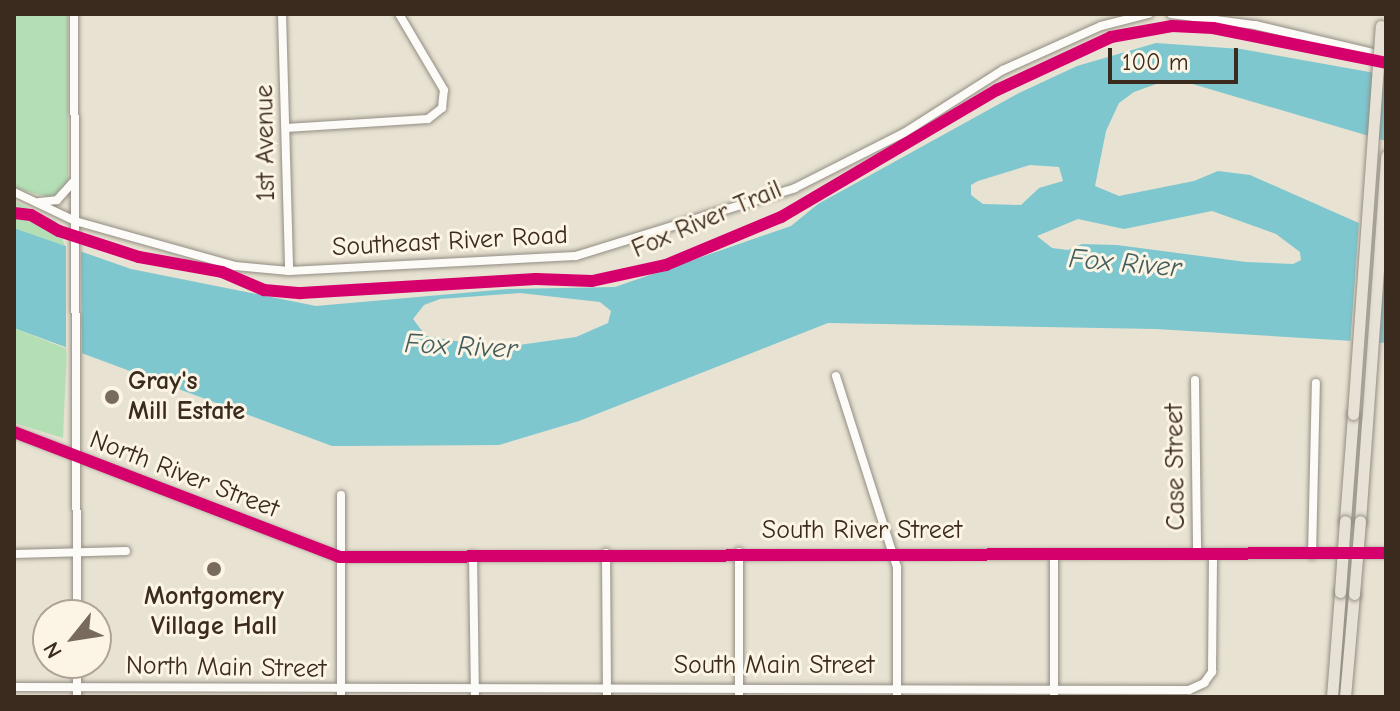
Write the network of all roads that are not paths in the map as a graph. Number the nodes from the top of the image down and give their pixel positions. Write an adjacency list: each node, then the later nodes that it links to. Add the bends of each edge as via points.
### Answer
1 (74, 14): 10 (street)
2 (282, 14): 8 (street, 1st Avenue)
3 (399, 14): 8 (street, via 444,90 442,108 428,119)
4 (1148, 14): 14 (street, Southeast River Road, via 1114,21 1003,70 904,133 795,188 576,256)
5 (1171, 14): 7 (street, via 1255,25)
6 (1382, 20): 52 (main road, bridge)
7 (1386, 56)
8 (286, 128): 14 (street, 1st Avenue)
9 (1386, 156): 53 (main road, bridge)
10 (75, 178): 12 (street, via 57,200); 13 (street)
11 (14, 192): 12 (street, Southeast River Road)
12 (33, 201): 13 (street, Southeast River Road)
13 (75, 221): 14 (street, Southeast River Road, via 235,266); 19 (street)
14 (289, 271)
15 (836, 376): 24 (street)
16 (1195, 380): 28 (street, Case Street)
17 (1316, 383): 32 (street)
18 (14, 432): 19 (street, North River Street)
19 (76, 456): 30 (street); 33 (street, North River Street)
20 (341, 495): 33 (street)
21 (126, 551): 30 (street)
22 (739, 552): 23 (street, South River Street); 24 (street, South River Street); 39 (street)
23 (606, 553): 31 (street, South River Street); 38 (street)
24 (893, 553): 27 (street, South River Street); 43 (street)
25 (1385, 553): 32 (street, South River Street)
26 (14, 554): 30 (street)
27 (1054, 554): 28 (street, South River Street); 40 (street)
28 (1197, 554): 29 (street, South River Street)
29 (1213, 554): 32 (street, South River Street); 36 (street, Case Street, via 1212,672)
30 (77, 555): 34 (street)
31 (473, 555): 33 (street, South River Street); 42 (street)
32 (1312, 555)
33 (339, 557): 45 (street)
34 (77, 599)
35 (77, 679): 37 (street)
36 (1204, 683): 40 (street, South Main Street, via 1189,690)
37 (77, 686): 41 (street, North Main Street); 44 (street, North Main Street); 46 (street)
38 (607, 686): 39 (street, South Main Street); 42 (street, South Main Street); 48 (street)
39 (739, 686): 43 (street, South Main Street); 49 (street)
40 (1054, 686): 43 (street, South Main Street); 51 (street)
41 (14, 687)
42 (475, 687): 45 (street, South Main Street); 47 (street)
43 (897, 687): 50 (street)
44 (209, 693): 45 (street, North Main Street)
45 (341, 693)
46 (77, 697)
47 (475, 697)
48 (607, 697)
49 (739, 697)
50 (897, 697)
51 (1054, 697)
52 (1332, 697)
53 (1345, 697)

